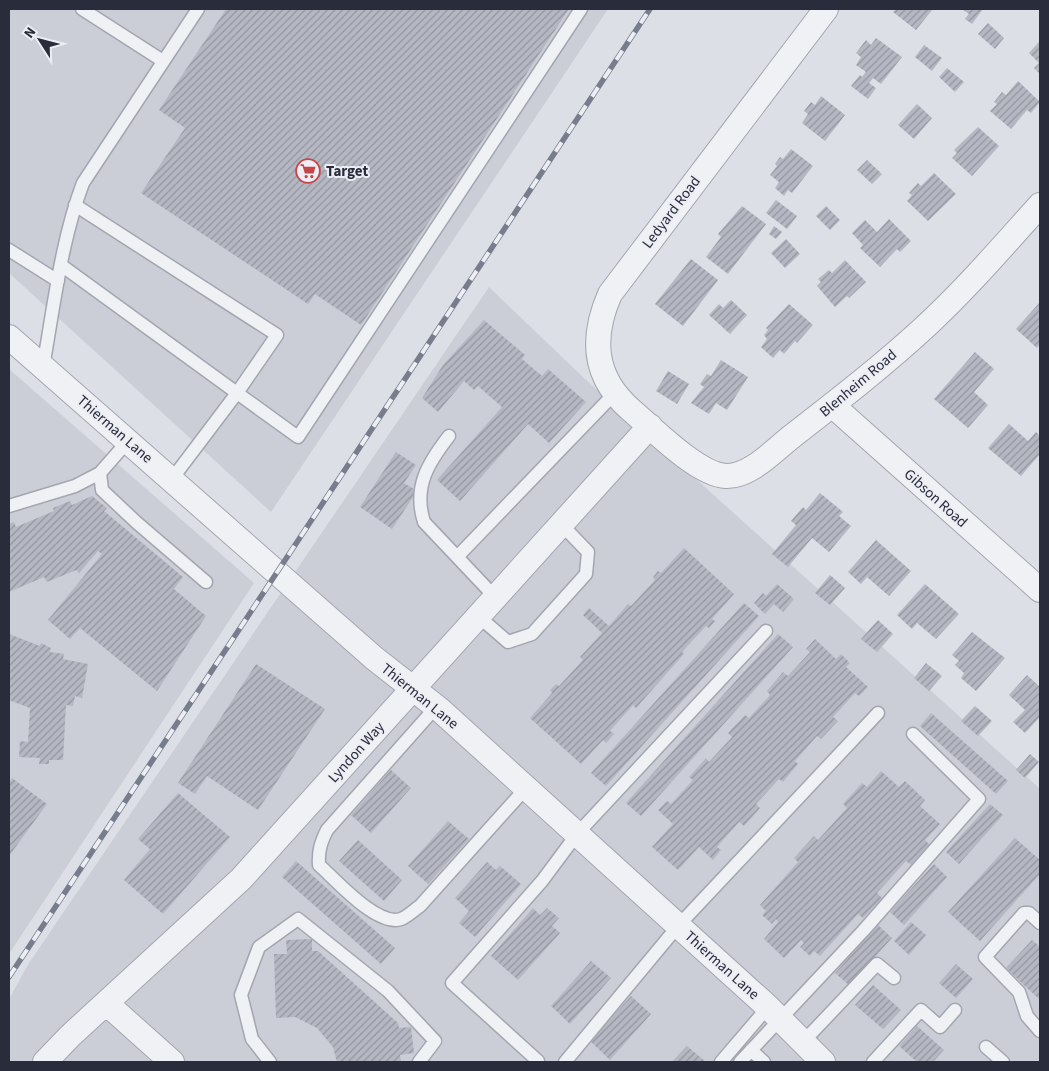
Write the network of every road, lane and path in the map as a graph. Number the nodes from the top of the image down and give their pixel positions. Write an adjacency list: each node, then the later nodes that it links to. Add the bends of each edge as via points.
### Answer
1 (82, 9): 5 (lane)
2 (581, 9): 13 (lane, via 298,437)
3 (826, 9): 14 (street, Ledyard Road, via 610,294 600,316 598,354 606,379)
4 (194, 10): 5 (lane)
5 (163, 62): 6 (lane, via 83,183)
6 (75, 205): 9 (lane); 13 (lane, via 277,335)
7 (1040, 205): 15 (street, Blenheim Road, via 926,326)
8 (9, 250): 10 (lane)
9 (61, 265): 10 (lane); 13 (lane)
10 (58, 281): 12 (lane)
11 (9, 337): 12 (street, Thierman Lane)
12 (43, 367): 18 (street, Thierman Lane)
13 (237, 393): 20 (lane)
14 (615, 393): 16 (street, Ledyard Road); 23 (lane)
15 (832, 405): 16 (street, Blenheim Road, via 750,469 732,476 707,471); 25 (street, Gibson Road)
16 (650, 426): 22 (street, Lyndon Way)
17 (449, 436): 23 (lane, via 430,461 421,485 419,508 424,522)
18 (128, 441): 19 (lane); 20 (street, Thierman Lane)
19 (100, 473): 21 (lane, via 75,486); 24 (lane, via 102,490)
20 (172, 479): 29 (street, Thierman Lane)
21 (9, 506)
22 (561, 524): 26 (street, Lyndon Way); 27 (lane, via 588,552 586,574 532,634 508,642)
23 (457, 557): 26 (lane)
24 (206, 582)
25 (1040, 590)
26 (495, 597): 27 (street, Lyndon Way)
27 (478, 616): 29 (street, Lyndon Way)
28 (766, 631): 34 (lane)
29 (412, 689): 30 (street, Thierman Lane); 38 (street, Lyndon Way, via 241,879)
30 (436, 708): 33 (street, Thierman Lane); 33 (lane, via 327,830 318,855 320,865 375,915 387,920 401,919 420,906)
31 (878, 713): 36 (lane)
32 (913, 734): 40 (lane, via 979,799 863,931)
33 (526, 788): 34 (street, Thierman Lane)
34 (577, 834): 36 (street, Thierman Lane); 45 (lane, via 542,881 452,983)
35 (1040, 923): 41 (lane, via 1029,913 1024,913 985,957 1019,992 1027,1016)
36 (678, 926): 40 (street, Thierman Lane); 50 (lane)
37 (894, 978): 44 (lane, via 877,964)
38 (106, 1003): 46 (street, Lyndon Way); 47 (street)
39 (955, 1010): 54 (lane, via 940,1027 921,1010)
40 (774, 1013): 43 (lane); 44 (street, Thierman Lane); 51 (lane)
41 (1040, 1031)
42 (986, 1047): 55 (lane)
43 (751, 1050): 52 (lane); 53 (lane)
44 (811, 1055)
45 (538, 1061)
46 (45, 1062)
47 (172, 1062)
48 (270, 1062): 49 (lane, via 252,1039 241,995 259,947 298,919 388,991 435,1041)
49 (419, 1062)
50 (565, 1062)
51 (721, 1062)
52 (740, 1062)
53 (764, 1062)
54 (873, 1062)
55 (1003, 1062)

